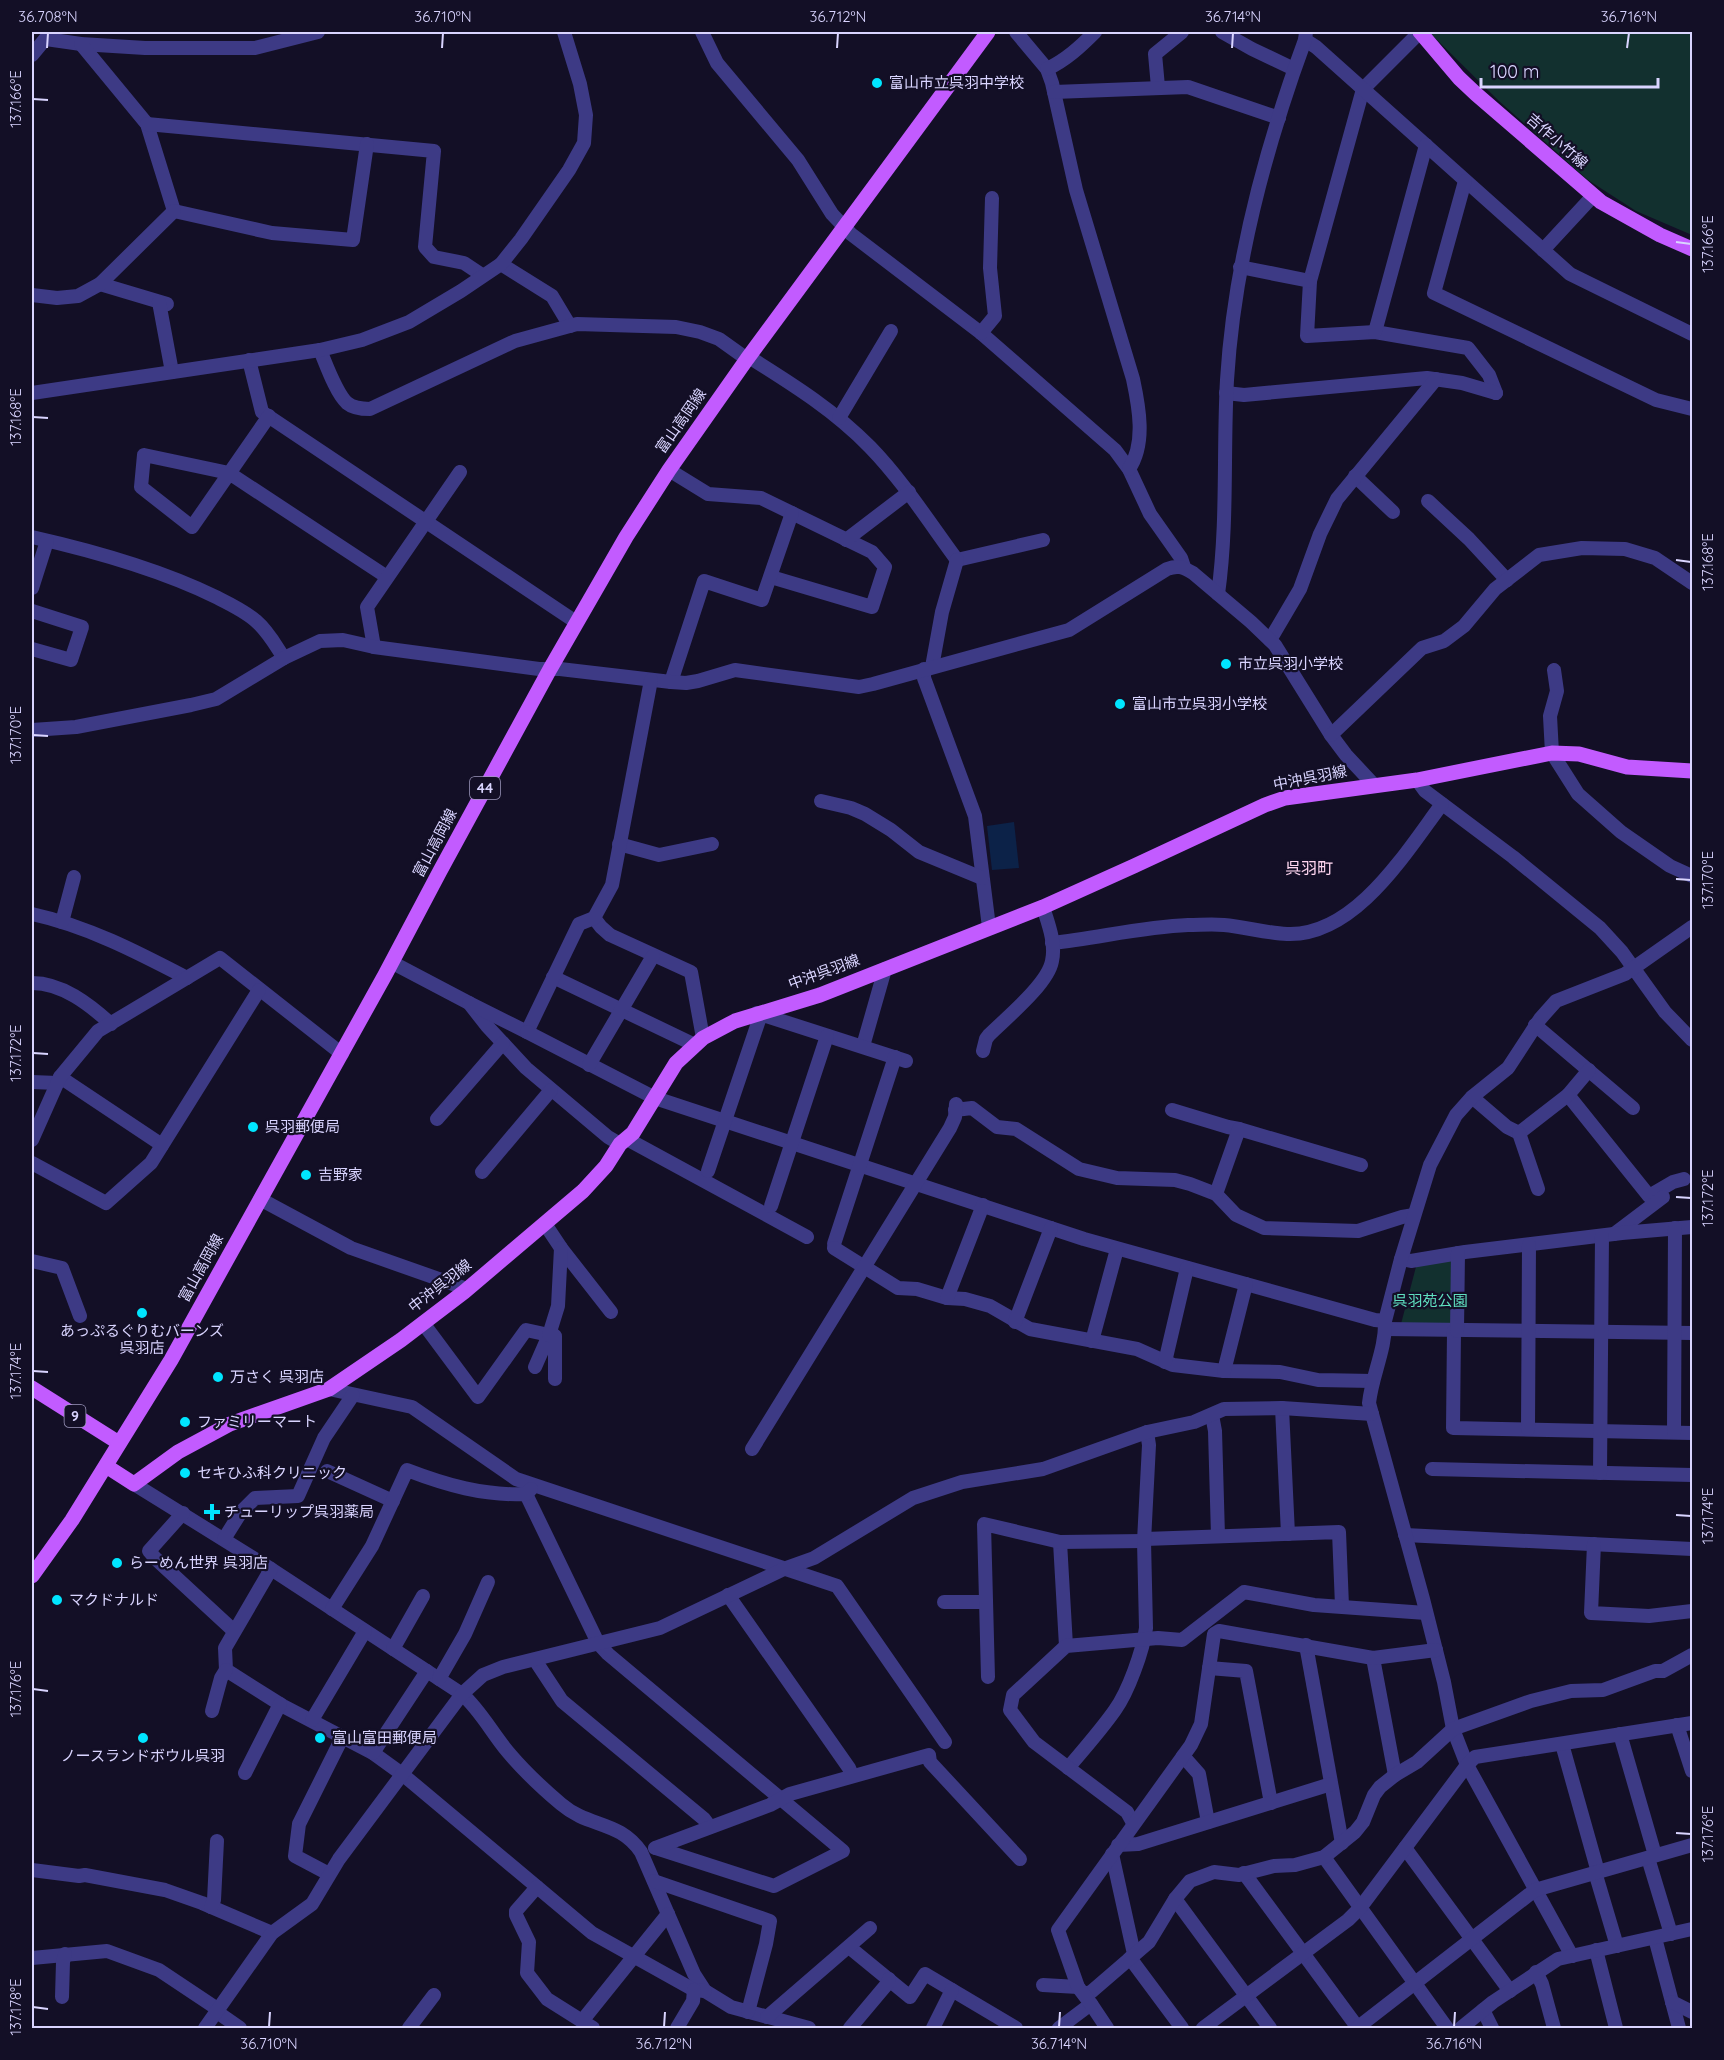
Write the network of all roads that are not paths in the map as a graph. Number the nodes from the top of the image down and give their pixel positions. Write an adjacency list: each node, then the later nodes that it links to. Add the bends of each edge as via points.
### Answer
1 (318, 32): 12 (street, via 255,48)
2 (564, 32): 30 (street, via 586,115 584,143)
3 (702, 32): 27 (street, via 717,63 798,160)
4 (988, 32): 27 (main road, 富山高岡線 / 44)
5 (1016, 32): 14 (street)
6 (1095, 32): 14 (street, via 1079,49)
7 (1182, 32): 16 (street, via 1155,54)
8 (1222, 32): 15 (street)
9 (1420, 32): 17 (street); 24 (main road, 吉作小竹線, via 1459,78)
10 (49, 35): 12 (street); 13 (street)
11 (1305, 36): 15 (street); 17 (street)
12 (81, 44): 20 (street)
13 (32, 55)
14 (1047, 69): 18 (street)
15 (1294, 69): 19 (street)
16 (1158, 87): 18 (street); 19 (street, via 1188,87)
17 (1363, 89): 22 (street); 33 (street)
18 (1054, 92): 51 (street, via 1079,200 1137,398 1139,431 1134,462)
19 (1279, 118): 31 (street)
20 (147, 124): 21 (street); 26 (street)
21 (367, 144): 26 (street, via 353,240 272,232); 32 (street, via 434,151 425,247 434,257 464,263)
22 (1426, 145): 23 (street); 38 (street)
23 (1465, 181): 29 (street); 48 (street, via 1434,293 1656,400)
24 (1593, 196): 28 (main road, 吉作小竹線); 29 (street)
25 (992, 198): 39 (street, via 990,268 995,315)
26 (174, 211): 34 (street)
27 (844, 227): 39 (street); 42 (main road, 富山高岡線 / 44)
28 (1692, 249)
29 (1543, 250): 40 (street, via 1570,274)
30 (501, 264): 32 (street); 36 (street, via 552,296)
31 (1240, 267): 33 (street); 47 (street)
32 (482, 275): 41 (street, via 409,322 362,340)
33 (1310, 281): 38 (street, via 1307,336)
34 (100, 284): 35 (street, via 78,296); 44 (street, via 164,303)
35 (32, 295)
36 (570, 326): 41 (street, via 515,341 370,410 347,403); 42 (street, via 692,330 719,339)
37 (891, 331): 50 (street)
38 (1375, 332): 45 (street, via 1468,348 1489,375 1496,393)
39 (981, 333): 51 (street, via 1097,433)
40 (1692, 334)
41 (320, 350): 43 (street)
42 (748, 358): 50 (street, via 806,392); 52 (main road, 富山高岡線 / 44)
43 (249, 360): 44 (street); 49 (street, via 262,412)
44 (172, 372): 46 (street)
45 (1436, 379): 47 (street, via 1244,395); 55 (street)
46 (32, 393)
47 (1226, 393): 72 (street)
48 (1692, 409)
49 (269, 416): 54 (street); 60 (street)
50 (839, 418): 56 (street, via 871,447)
51 (1129, 469): 66 (street, via 1150,514)
52 (669, 470): 59 (street, via 708,494 761,498); 74 (main road, 富山高岡線 / 44)
53 (460, 472): 60 (street)
54 (229, 473): 54 (street, via 192,527 141,487 144,455); 67 (street)
55 (1355, 476): 58 (street); 75 (street, via 1328,514 1300,589)
56 (909, 492): 62 (street); 65 (street)
57 (1428, 501): 69 (street)
58 (1393, 512)
59 (792, 513): 62 (street); 68 (street)
60 (425, 522): 67 (street); 74 (street)
61 (32, 537): 64 (street)
62 (846, 540): 68 (street, via 872,552 885,567 872,607)
63 (1043, 540): 65 (street)
64 (47, 541): 71 (street); 78 (street, via 196,587 256,621)
65 (957, 560): 79 (street)
66 (1184, 567): 72 (street); 79 (street, via 1167,569 1069,630)
67 (387, 577): 76 (street, via 367,607)
68 (771, 577): 83 (street, via 762,600 704,581)
69 (1507, 580): 70 (street, via 1539,555 1592,548 1646,554); 85 (street, via 1487,597 1464,626 1444,641 1422,648)
70 (1692, 583)
71 (32, 588)
72 (1218, 594): 75 (street)
73 (32, 610): 77 (street, via 82,627 71,660)
74 (576, 622): 80 (main road, 富山高岡線 / 44)
75 (1270, 640): 85 (street)
76 (374, 647): 78 (street, via 343,640 320,641); 80 (street)
77 (32, 649)
78 (284, 658): 84 (street, via 216,699 76,727)
79 (928, 668): 83 (street, via 859,687 735,670 698,681); 96 (street, via 924,678 975,816)
80 (550, 669): 82 (street); 105 (main road, 富山高岡線 / 44)
81 (1554, 670): 86 (street, via 1557,691 1550,716)
82 (651, 680): 83 (street); 92 (street)
83 (671, 682)
84 (32, 730)
85 (1331, 735): 89 (street)
86 (1552, 753): 87 (main road, 中沖呉羽線, via 1580,754 1627,767); 88 (main road, 中沖呉羽線); 95 (street, via 1589,805 1652,854)
87 (1692, 771)
88 (1417, 780): 89 (main road, 中沖呉羽線); 91 (street)
89 (1374, 785): 97 (main road, 中沖呉羽線, via 1285,798 1265,805)
90 (821, 801): 96 (street, via 865,814 919,852)
91 (1443, 804): 103 (street, via 1388,875 1360,903 1315,931 1289,934 1222,925 1186,925); 107 (street, via 1600,928)
92 (620, 844): 93 (street, via 659,855); 99 (street, via 612,885)
93 (712, 844)
94 (74, 876): 100 (street)
95 (1692, 876)
96 (982, 878): 101 (street)
97 (1042, 906): 101 (main road, 中沖呉羽線); 103 (street)
98 (32, 914): 100 (street)
99 (594, 918): 104 (street, via 610,935); 108 (street, via 579,924)
100 (62, 922): 109 (street, via 135,950)
101 (989, 927): 106 (main road, 中沖呉羽線)
102 (1692, 927): 107 (street)
103 (1052, 943): 123 (street, via 1052,963 1047,973 989,1035)
104 (652, 956): 113 (street); 120 (street, via 691,972)
105 (393, 963): 112 (street); 124 (main road, 富山高岡線 / 44)
106 (885, 969): 114 (main road, 中沖呉羽線, via 820,995); 122 (street)
107 (1633, 969): 116 (street, via 1556,1001); 119 (street)
108 (553, 977): 113 (street); 117 (street)
109 (187, 978): 111 (street, via 220,958); 115 (street)
110 (32, 983): 115 (street, via 65,991)
111 (259, 990): 124 (street); 142 (street)
112 (469, 1003): 117 (street); 121 (street)
113 (621, 1010): 120 (street); 125 (street)
114 (757, 1013): 118 (street); 120 (main road, 中沖呉羽線); 136 (street, via 759,1020)
115 (111, 1024): 127 (street, via 98,1031)
116 (1535, 1025): 126 (street); 131 (street, via 1508,1068)
117 (527, 1032): 125 (street)
118 (827, 1036): 122 (street); 141 (street)
119 (1692, 1040)
120 (699, 1041): 132 (main road, 中沖呉羽線, via 676,1063)
121 (503, 1043): 129 (street); 135 (street)
122 (863, 1046): 144 (street, via 900,1059)
123 (983, 1051)
124 (342, 1054): 152 (main road, 富山高岡線 / 44)
125 (589, 1065): 132 (street)
126 (1589, 1070): 130 (street); 133 (street)
127 (58, 1080): 128 (street); 139 (street); 142 (street)
128 (32, 1082)
129 (551, 1090): 140 (street, via 608,1137); 147 (street)
130 (1568, 1095): 138 (street); 148 (street, via 1649,1196)
131 (1472, 1097): 138 (street); 155 (street, via 1456,1115 1430,1165)
132 (655, 1098): 136 (street); 140 (main road, 中沖呉羽線)
133 (1633, 1108)
134 (1172, 1110): 137 (street)
135 (437, 1119)
136 (725, 1120): 141 (street); 146 (street)
137 (1239, 1129): 145 (street); 151 (street)
138 (1520, 1133): 150 (street)
139 (32, 1140)
140 (624, 1141): 156 (main road, 中沖呉羽線, via 583,1191); 161 (street)
141 (793, 1143): 144 (street); 154 (street)
142 (162, 1145): 143 (street, via 151,1163 106,1203)
143 (32, 1163)
144 (860, 1165): 149 (street); 168 (street, via 834,1246)
145 (1361, 1165)
146 (708, 1171)
147 (482, 1172)
148 (1688, 1176): 160 (street)
149 (917, 1183): 151 (street, via 950,1128 956,1107 972,1108 997,1127 1016,1129 1088,1172 1175,1180); 153 (street); 168 (street)
150 (1538, 1190)
151 (1216, 1194): 155 (street, via 1236,1215 1264,1228 1358,1231)
152 (260, 1198): 171 (street, via 351,1248); 201 (main road, 富山高岡線 / 44, via 171,1360)
153 (983, 1205): 159 (street); 172 (street)
154 (771, 1206)
155 (1414, 1215): 166 (street)
156 (545, 1224): 163 (street); 171 (main road, 中沖呉羽線)
157 (1675, 1227): 158 (street); 160 (street); 181 (street)
158 (1692, 1227)
159 (1051, 1228): 164 (street); 175 (street)
160 (1608, 1235): 162 (street); 180 (street)
161 (807, 1237)
162 (1529, 1245): 165 (street); 179 (street)
163 (561, 1248): 173 (street); 183 (street, via 558,1306)
164 (1117, 1249): 169 (street); 184 (street)
165 (1458, 1253): 166 (street, via 1411,1261); 178 (street)
166 (1401, 1259): 177 (street)
167 (32, 1261): 174 (street, via 62,1268)
168 (865, 1268): 172 (street, via 898,1288); 202 (street)
169 (1187, 1268): 170 (street); 185 (street)
170 (1246, 1284): 177 (street); 187 (street)
171 (467, 1289): 176 (main road, 中沖呉羽線)
172 (947, 1298): 175 (street, via 990,1306)
173 (610, 1312)
174 (80, 1316)
175 (1015, 1322): 184 (street, via 1030,1329)
176 (423, 1323): 183 (street, via 478,1397 526,1330); 191 (main road, 中沖呉羽線)
177 (1385, 1325): 178 (street); 189 (street)
178 (1456, 1331): 179 (street); 196 (street, via 1453,1428)
179 (1528, 1331): 180 (street); 196 (street)
180 (1601, 1332): 181 (street); 197 (street)
181 (1674, 1332): 182 (street); 199 (street)
182 (1692, 1333)
183 (549, 1335): 186 (street); 188 (street, via 555,1336)
184 (1092, 1341): 185 (street, via 1137,1349)
185 (1165, 1362): 187 (street)
186 (535, 1367)
187 (1224, 1371): 189 (street)
188 (555, 1379)
189 (1373, 1381): 194 (street, via 1369,1403)
190 (32, 1388): 201 (main road, 9)
191 (329, 1389): 192 (street); 208 (main road, 中沖呉羽線, via 230,1424 178,1452)
192 (354, 1395): 209 (street, via 412,1407); 215 (street, via 324,1438 298,1496 255,1498)
193 (1282, 1408): 194 (street); 195 (street, via 1231,1408); 212 (street)
194 (1372, 1414): 213 (street)
195 (1212, 1415): 198 (street, via 1186,1425); 214 (street)
196 (1528, 1429): 197 (street)
197 (1600, 1431): 199 (street); 206 (street)
198 (1147, 1432): 216 (street); 222 (street, via 1043,1469 962,1482 925,1493 814,1558)
199 (1674, 1432): 200 (street)
200 (1692, 1433)
201 (119, 1443): 203 (main road, 富山高岡線 / 44)
202 (752, 1449)
203 (106, 1466): 208 (main road); 220 (main road, 富山高岡線 / 44)
204 (1432, 1469): 206 (street)
205 (327, 1471): 210 (street)
206 (1600, 1473): 207 (street)
207 (1692, 1475)
208 (135, 1484): 211 (street)
209 (530, 1489): 210 (street, via 504,1495 480,1492 407,1470); 222 (street); 237 (street)
210 (393, 1501): 231 (street, via 372,1546)
211 (183, 1513): 215 (street); 234 (street, via 149,1551)
212 (1288, 1534): 214 (street); 230 (street, via 1339,1532)
213 (1405, 1535): 218 (street); 233 (street)
214 (1218, 1536): 216 (street)
215 (224, 1539): 223 (street)
216 (1145, 1540): 217 (street); 236 (street)
217 (1060, 1542): 229 (street, via 984,1524); 238 (street)
218 (1594, 1544): 219 (street); 232 (street, via 1591,1613 1649,1616)
219 (1692, 1549)
220 (48, 1553): 221 (street); 224 (main road, 富山高岡線 / 44)
221 (32, 1558)
222 (786, 1568): 226 (street); 258 (street, via 837,1586)
223 (271, 1569): 231 (street); 234 (street)
224 (32, 1576)
225 (488, 1582): 247 (street, via 465,1634)
226 (728, 1595): 237 (street, via 660,1628); 267 (street)
227 (423, 1596): 240 (street)
228 (944, 1602): 229 (street)
229 (986, 1602): 248 (street)
230 (1341, 1606): 233 (street); 236 (street, via 1244,1592 1182,1640)
231 (332, 1609): 235 (street)
232 (1692, 1611)
233 (1426, 1613): 241 (street)
234 (234, 1630): 246 (street, via 225,1648)
235 (364, 1630): 240 (street); 252 (street)
236 (1145, 1638): 238 (street); 263 (street, via 1119,1704)
237 (598, 1643): 244 (street); 270 (street)
238 (1066, 1646): 263 (street, via 1013,1695 1010,1710 1034,1742)
239 (1306, 1646): 243 (street); 245 (street, via 1219,1631 1214,1634); 269 (street)
240 (393, 1649): 247 (street)
241 (1436, 1650): 243 (street); 255 (street)
242 (1692, 1655): 255 (street, via 1663,1671 1603,1690 1571,1691 1531,1701)
243 (1373, 1658): 268 (street)
244 (535, 1660): 249 (street, via 483,1675); 274 (street, via 562,1701)
245 (1209, 1668): 261 (street, via 1201,1724); 271 (street, via 1246,1671)
246 (226, 1670): 250 (street); 251 (street)
247 (433, 1675): 249 (street); 260 (street)
248 (988, 1677)
249 (462, 1694): 266 (street); 281 (street, via 507,1751 562,1805 578,1816 623,1833)
250 (280, 1704): 252 (street); 265 (street)
251 (212, 1711)
252 (312, 1720): 257 (street)
253 (1692, 1723): 254 (street)
254 (1677, 1725): 256 (street); 264 (street)
255 (1452, 1729): 262 (street); 268 (street, via 1418,1762)
256 (1620, 1734): 259 (street); 282 (street)
257 (343, 1736): 260 (street); 288 (street, via 299,1824 295,1856)
258 (945, 1742)
259 (1562, 1744): 262 (street, via 1475,1757); 286 (street)
260 (373, 1753): 266 (street)
261 (1183, 1756): 272 (street, via 1199,1774); 273 (street)
262 (1467, 1765): 279 (street); 291 (street)
263 (1068, 1768): 273 (street, via 1127,1812)
264 (1692, 1771)
265 (245, 1773)
266 (402, 1774): 288 (street); 290 (street)
267 (852, 1775): 270 (street); 284 (street, via 929,1755 930,1762)
268 (1395, 1775): 276 (street, via 1374,1795 1362,1822)
269 (1331, 1784): 271 (street); 276 (street)
270 (780, 1798): 274 (street); 278 (street, via 843,1851 774,1886)
271 (1271, 1803): 272 (street)
272 (1208, 1822): 280 (street)
273 (1133, 1823): 280 (street)
274 (710, 1827): 278 (street)
275 (217, 1841): 293 (street)
276 (1342, 1844): 283 (street)
277 (1692, 1845): 282 (street)
278 (656, 1848): 281 (street)
279 (1405, 1848): 294 (street); 301 (street)
280 (1115, 1849): 308 (street); 319 (street, via 1058,1930)
281 (642, 1852): 289 (street)
282 (1651, 1856): 286 (street); 299 (street)
283 (1323, 1857): 287 (street); 294 (street)
284 (1020, 1859)
285 (32, 1870): 293 (street, via 149,1885)
286 (1597, 1872): 291 (street); 302 (street)
287 (1244, 1873): 292 (street, via 1214,1872 1201,1876 1184,1886); 306 (street)
288 (329, 1874): 298 (street, via 312,1904)
289 (654, 1881): 295 (street); 326 (street, via 770,1921)
290 (537, 1887): 307 (street, via 592,1933); 327 (street, via 516,1911 529,1942 527,1973 547,2000)
291 (1535, 1890): 301 (street); 309 (street)
292 (1175, 1899): 308 (street, via 1149,1942); 320 (street)
293 (211, 1907): 298 (street)
294 (1360, 1908): 306 (street); 313 (street)
295 (668, 1914): 307 (street); 316 (street)
296 (870, 1928): 303 (street)
297 (1692, 1929): 299 (street)
298 (272, 1933): 324 (street)
299 (1671, 1934): 300 (street)
300 (1655, 1938): 302 (street); 322 (street)
301 (1471, 1939): 313 (street); 317 (street)
302 (1617, 1946): 304 (street)
303 (849, 1947): 312 (street); 326 (street)
304 (1596, 1950): 309 (street); 346 (street)
305 (65, 1954): 310 (street); 321 (street); 324 (street, via 107,1951 146,1964)
306 (1303, 1955): 320 (street); 341 (street)
307 (634, 1956): 316 (street); 327 (street)
308 (1132, 1956): 319 (street); 338 (street)
309 (1572, 1956): 311 (street)
310 (32, 1958)
311 (1536, 1972): 317 (street); 345 (street)
312 (889, 1979): 315 (street, via 910,1997 925,1974); 333 (street)
313 (1414, 1984): 341 (street); 342 (street)
314 (1043, 1985): 319 (street)
315 (952, 1990): 334 (street); 335 (street)
316 (699, 1991): 326 (street); 331 (street)
317 (1510, 1991): 323 (street)
318 (434, 1995): 328 (street)
319 (1084, 1995): 336 (street); 337 (street)
320 (1246, 1996): 339 (street); 340 (street)
321 (62, 1997)
322 (1672, 2002): 325 (street); 347 (street)
323 (1483, 2010): 343 (street); 344 (street)
324 (218, 2011): 329 (street); 330 (street)
325 (1692, 2012)
326 (757, 2018): 332 (street)
327 (587, 2025)
328 (415, 2027)
329 (205, 2028)
330 (240, 2028)
331 (677, 2028)
332 (810, 2028)
333 (850, 2028)
334 (933, 2028)
335 (1016, 2028)
336 (1059, 2028)
337 (1107, 2028)
338 (1182, 2028)
339 (1203, 2028)
340 (1270, 2028)
341 (1357, 2028)
342 (1447, 2028)
343 (1461, 2028)
344 (1492, 2028)
345 (1554, 2028)
346 (1616, 2028)
347 (1679, 2028)

